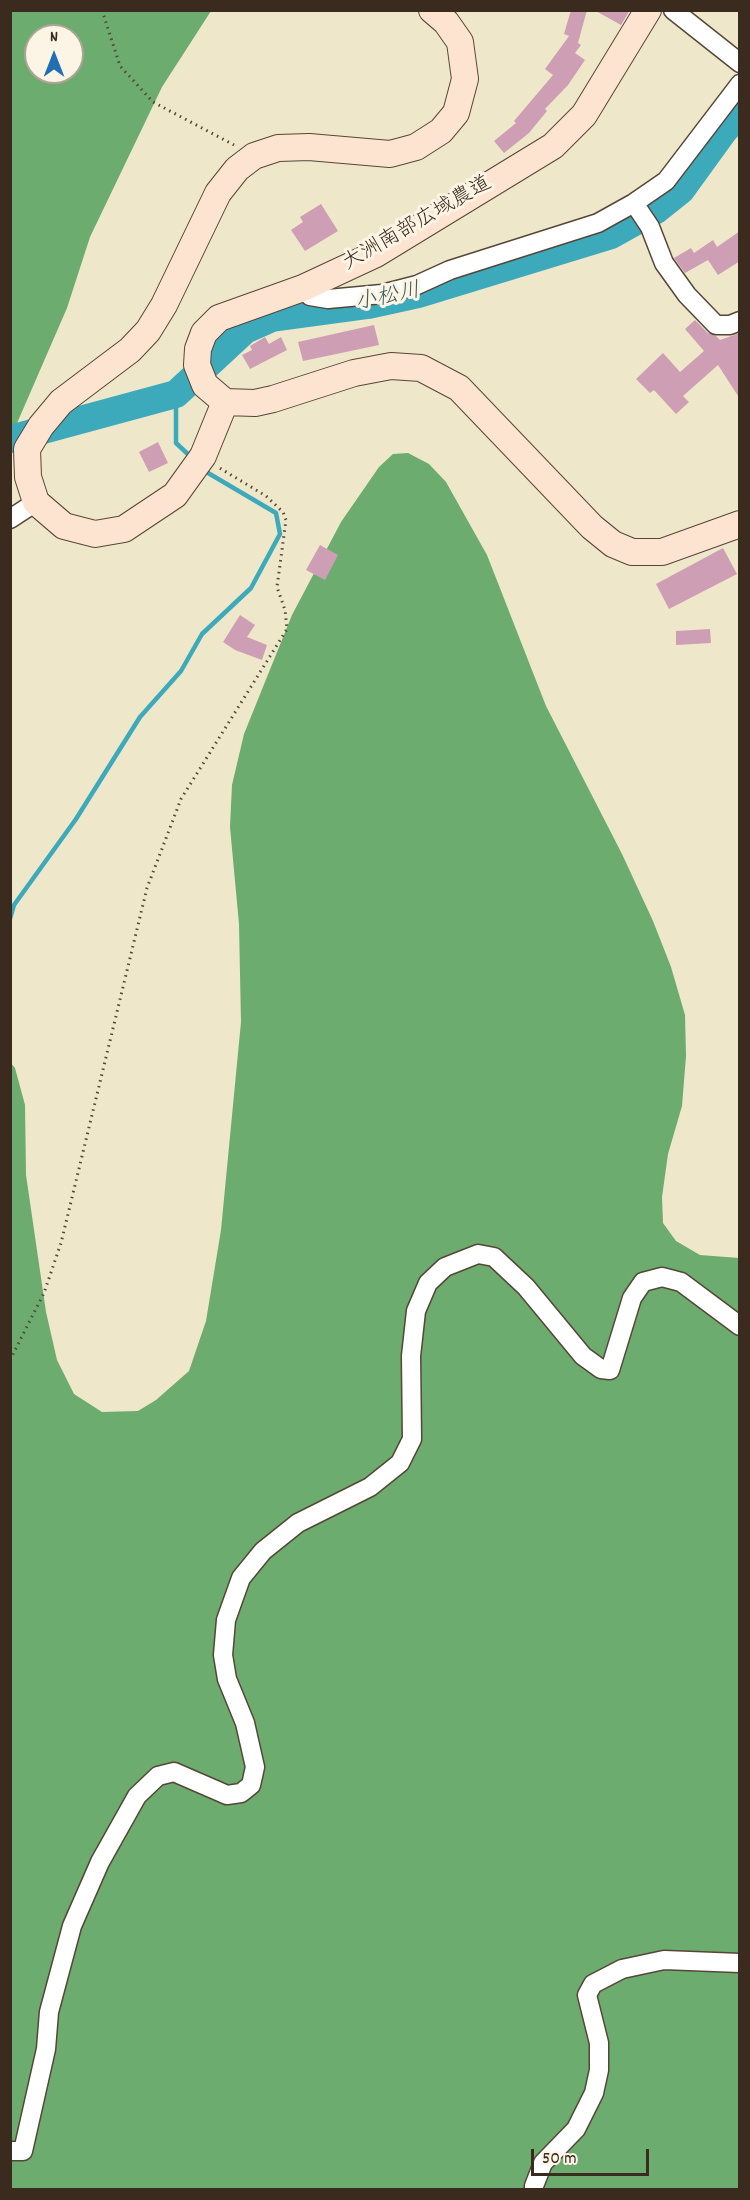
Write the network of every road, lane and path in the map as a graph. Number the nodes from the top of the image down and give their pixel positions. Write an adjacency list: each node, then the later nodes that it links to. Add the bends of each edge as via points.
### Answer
1 (102, 10): 7 (path, via 120,66 153,102)
2 (432, 10): 7 (street, via 460,42 465,79 456,113 441,131 416,147 390,154 309,147 278,148)
3 (648, 10): 9 (street, 大洲南部広域農道, via 584,115 552,146 376,254)
4 (673, 10): 5 (street)
5 (740, 63)
6 (740, 84): 8 (street, via 666,181)
7 (254, 156): 13 (street, via 237,169 218,193 148,331 61,402 41,426 27,449 28,477)
8 (637, 206): 9 (street, via 598,223 382,294 328,299 310,296); 10 (street, via 664,263 687,295 716,325)
9 (303, 288): 11 (street, 大洲南部広域農道, via 219,318 204,333 197,365 205,385)
10 (740, 321)
11 (225, 402): 12 (street); 15 (street, via 255,403 390,366 421,368 459,388 613,544 632,552 662,552)
12 (203, 456): 13 (street, via 175,495 124,529 95,534 64,526); 17 (path, via 266,496 283,512 286,520 277,587 287,629 181,799 151,877 60,1243 44,1293)
13 (36, 502): 14 (street)
14 (10, 519)
15 (740, 524)
16 (740, 1326): 19 (street, via 681,1282 662,1277 643,1282 632,1298 610,1370 602,1369 583,1356 526,1287 494,1257 478,1254 445,1267 428,1283 416,1311 411,1356 412,1439 400,1463 370,1487 298,1523 263,1551 241,1578 226,1620 223,1654 255,1767 251,1785 241,1793 227,1795 174,1772 158,1776 137,1796 100,1862 72,1926 49,2012 46,2049 23,2151)
17 (10, 1360)
18 (740, 1963): 20 (street, via 664,1960 622,1969 593,1984 587,1995 599,2043 594,2093 576,2129 543,2163)
19 (10, 2151)
20 (534, 2190)

